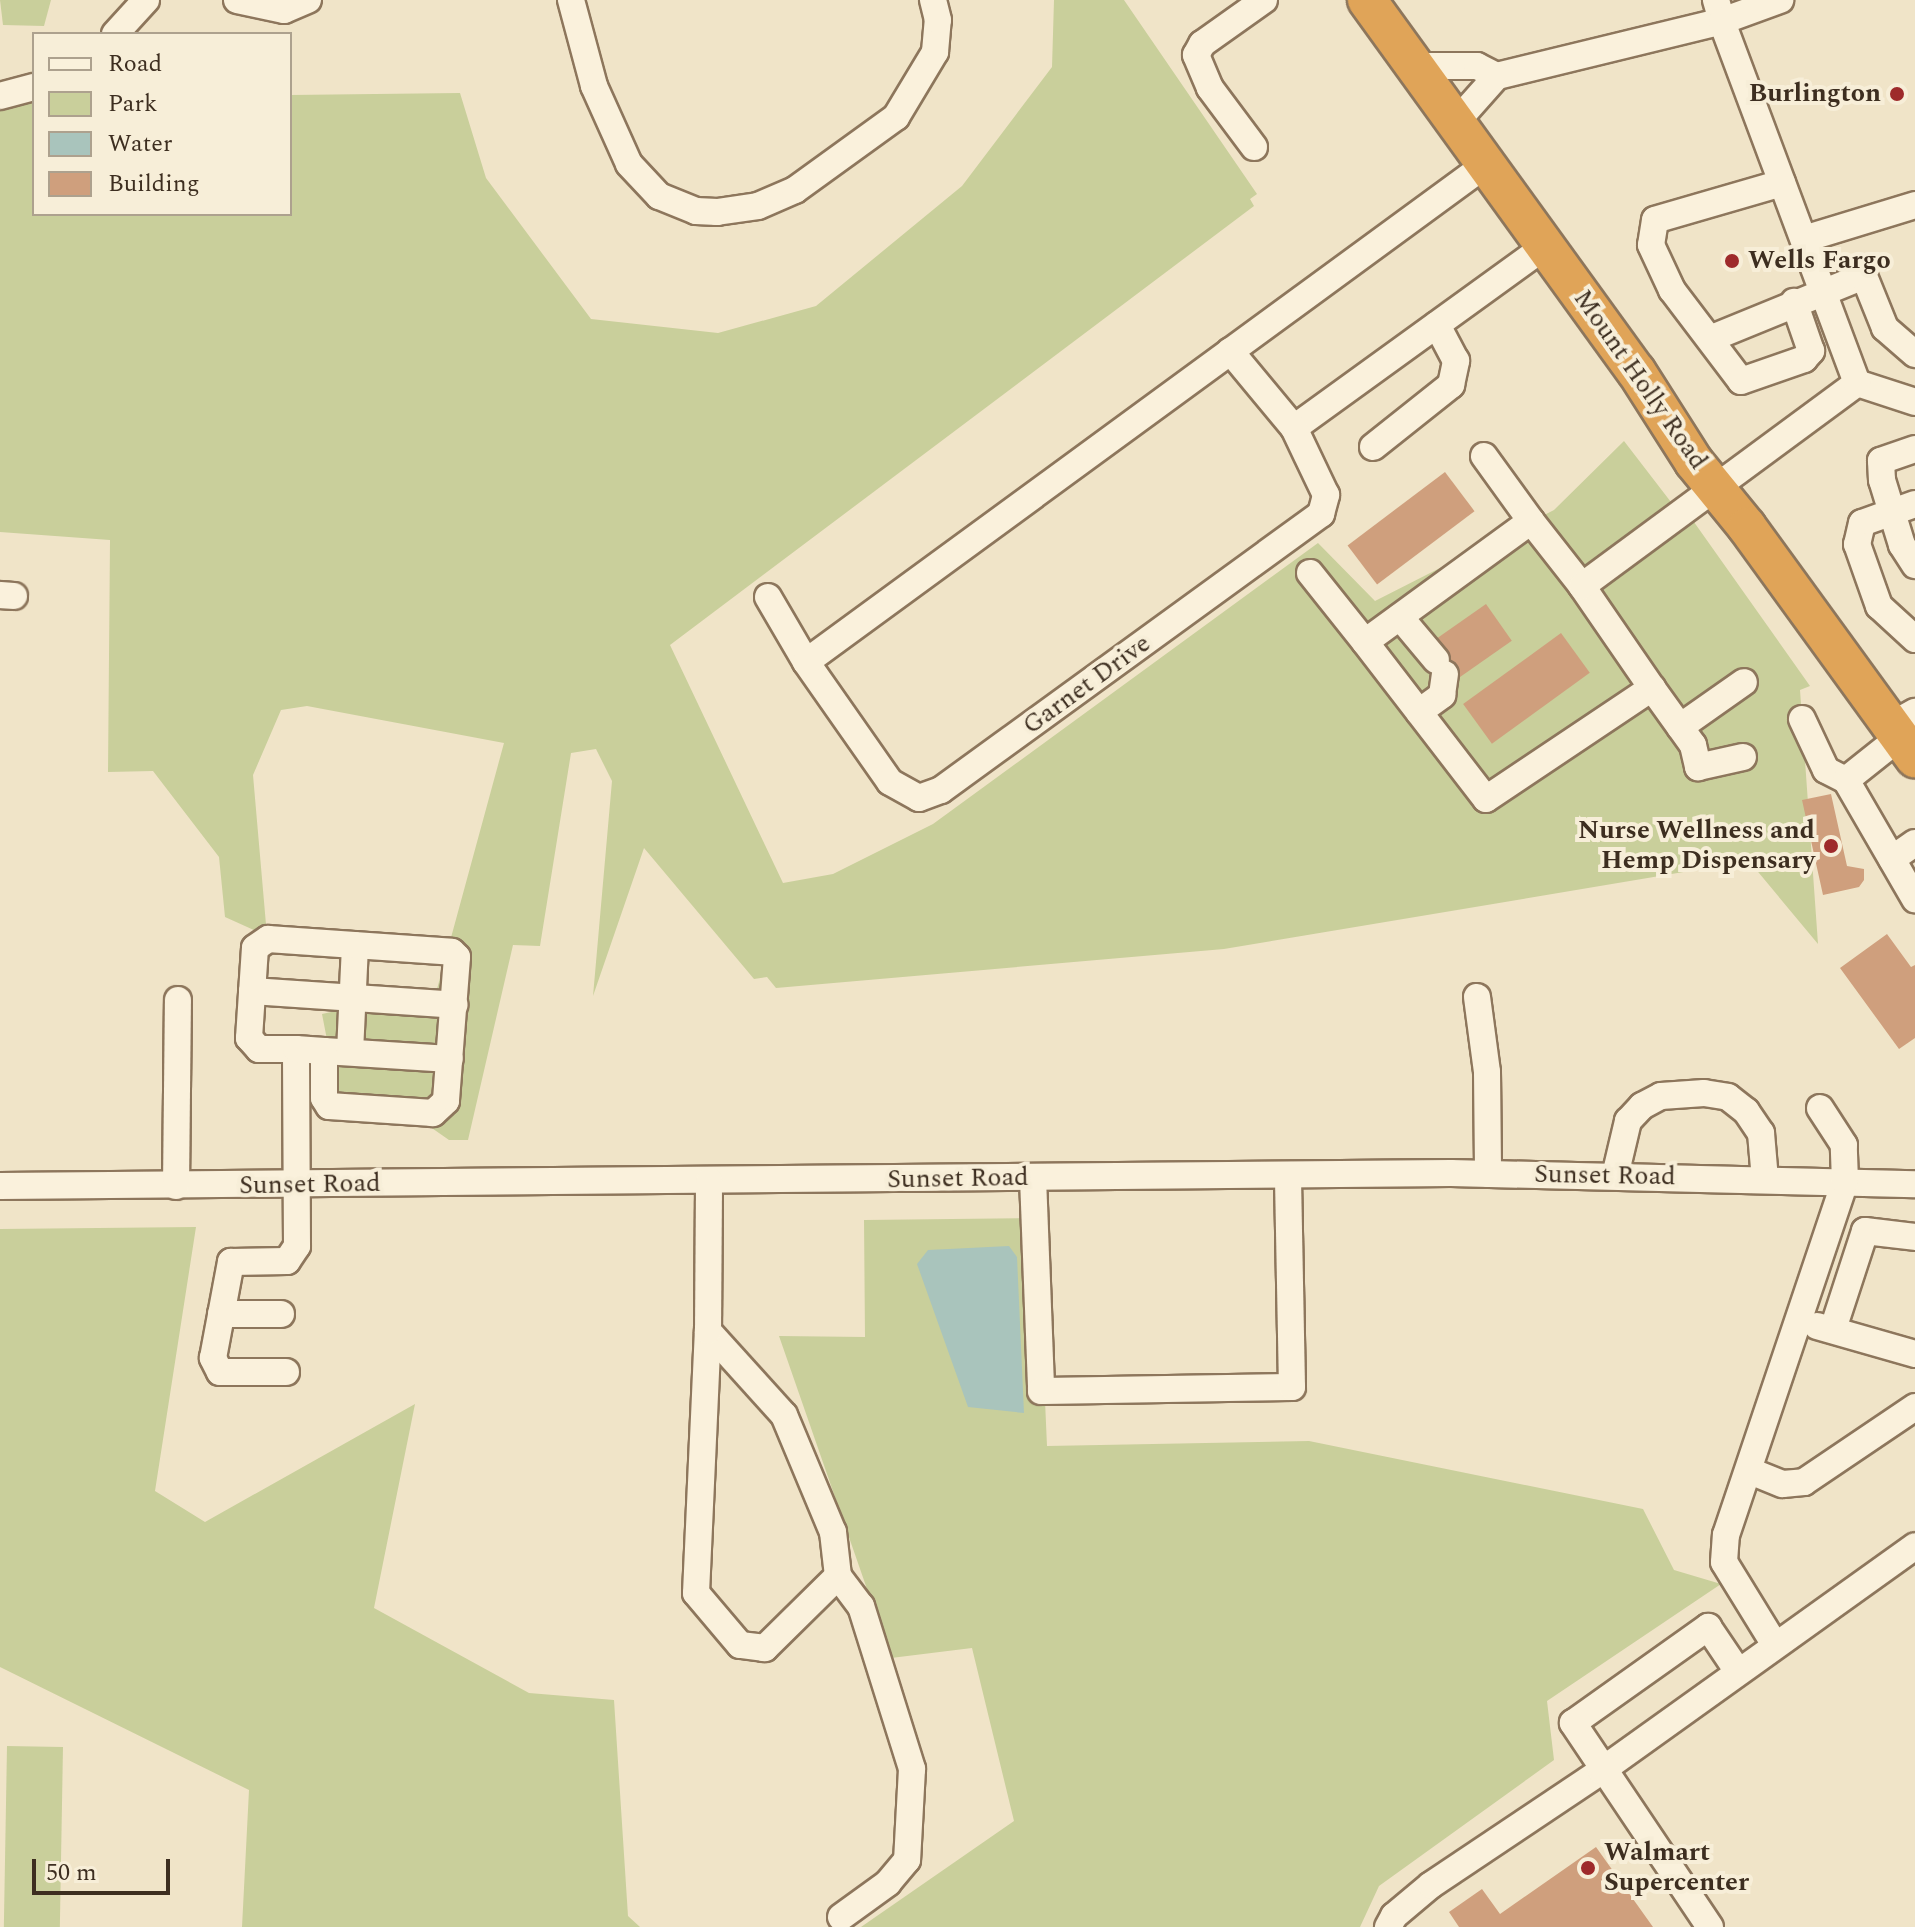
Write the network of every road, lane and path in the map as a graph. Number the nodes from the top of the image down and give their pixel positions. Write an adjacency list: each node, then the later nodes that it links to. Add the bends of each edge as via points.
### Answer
1 (146, 0): 10 (street)
2 (237, 0): 3 (street, via 284,10)
3 (308, 0)
4 (571, 0): 5 (street, via 594,86 629,164 659,196 696,211 717,212 758,206 795,190 896,117 935,52 938,20)
5 (933, 0)
6 (1264, 0): 16 (street, via 1202,44 1196,55 1210,88)
7 (1367, 0): 11 (highway, Mount Holly Road)
8 (1780, 0): 9 (street)
9 (1719, 10): 12 (street); 18 (street)
10 (117, 32)
11 (1418, 66): 12 (street, via 1477,66); 15 (highway, Mount Holly Road)
12 (1497, 76): 15 (street)
13 (32, 88): 14 (street)
14 (0, 96)
15 (1456, 122): 17 (highway, Mount Holly Road)
16 (1254, 147)
17 (1485, 165): 21 (highway, Mount Holly Road); 26 (street)
18 (1782, 183): 20 (street); 25 (street, via 1655,220 1650,230 1657,266)
19 (1915, 205): 20 (street)
20 (1804, 239): 22 (street)
21 (1545, 246): 24 (street); 34 (highway, Mount Holly Road)
22 (1821, 289): 23 (street); 27 (street, via 1864,276 1885,328); 28 (street)
23 (1794, 302): 25 (street); 25 (street, via 1811,351 1804,359 1741,381)
24 (1437, 325): 30 (street); 31 (street, via 1456,361 1451,385)
25 (1712, 338)
26 (1230, 351): 30 (street, Garnet Drive); 44 (street)
27 (1915, 354)
28 (1857, 383): 29 (street); 34 (street)
29 (1915, 402)
30 (1294, 428): 44 (street, Garnet Drive, via 1326,495 1321,514 941,790 919,798 890,782)
31 (1373, 447)
32 (1915, 449): 35 (street, via 1881,461)
33 (1484, 456): 36 (street)
34 (1718, 489): 39 (street); 50 (highway, Mount Holly Road)
35 (1903, 508): 37 (street, via 1902,545); 42 (street, via 1862,523 1857,544 1879,606)
36 (1531, 521): 39 (street); 41 (street)
37 (1915, 565)
38 (1310, 573): 43 (street)
39 (1582, 586): 46 (street)
40 (768, 597): 44 (street, Garnet Drive)
41 (1400, 617): 43 (street); 47 (street, via 1440,667 1442,695)
42 (1915, 639)
43 (1365, 642): 47 (street)
44 (806, 662)
45 (1744, 682): 49 (street)
46 (1652, 688): 47 (street, via 1486,799); 49 (street)
47 (1419, 712)
48 (1802, 719): 52 (street, via 1826,770)
49 (1680, 727): 51 (street, via 1693,745 1698,767)
50 (1906, 733): 52 (street)
51 (1743, 757)
52 (1846, 780): 54 (street)
53 (1915, 843): 54 (street)
54 (1892, 859): 55 (street)
55 (1915, 899)
56 (355, 945): 57 (street, via 259,941); 59 (street); 61 (street, via 452,952 459,969)
57 (252, 991): 59 (street); 62 (street, via 249,1038 254,1046)
58 (1477, 997): 66 (street, via 1487,1072)
59 (352, 998): 61 (street); 63 (street)
60 (178, 1000): 76 (street)
61 (455, 1005): 64 (street)
62 (296, 1049): 63 (street); 74 (street)
63 (337, 1052): 64 (street); 64 (street, via 324,1098 336,1109 433,1113 446,1101)
64 (450, 1059)
65 (1820, 1108): 72 (street, via 1844,1145)
66 (1488, 1174): 67 (street, Sunset Road); 68 (street, Sunset Road)
67 (1288, 1175): 69 (street, Sunset Road); 69 (street, via 1292,1387 1041,1391)
68 (1615, 1176): 70 (street, Sunset Road); 70 (street, via 1628,1121 1642,1106 1661,1096 1704,1093 1728,1097 1746,1111 1761,1133)
69 (1033, 1178): 71 (street, Sunset Road)
70 (1765, 1180): 72 (street, Sunset Road)
71 (709, 1181): 74 (street, Sunset Road); 82 (street)
72 (1845, 1182): 73 (street, Sunset Road); 80 (street)
73 (1915, 1184)
74 (296, 1185): 76 (street, Sunset Road); 78 (street, via 297,1246 287,1261 231,1262)
75 (0, 1186): 76 (street, Sunset Road)
76 (176, 1186)
77 (1915, 1237): 81 (street, via 1865,1231)
78 (221, 1314): 79 (street); 84 (street, via 213,1358 220,1372)
79 (281, 1314)
80 (1798, 1322): 81 (street); 86 (street)
81 (1833, 1329): 83 (street)
82 (708, 1331): 88 (street, via 784,1415 833,1532); 88 (street, via 696,1593 740,1645 765,1648)
83 (1915, 1354)
84 (286, 1372)
85 (1915, 1407): 86 (street, via 1804,1482 1783,1484)
86 (1750, 1471): 89 (street, via 1726,1535 1724,1562)
87 (1915, 1546): 89 (street)
88 (838, 1576): 92 (street, via 861,1606 912,1769 907,1860 888,1883)
89 (1775, 1645): 90 (street)
90 (1737, 1670): 91 (street); 91 (street, via 1708,1627 1573,1723)
91 (1601, 1771): 93 (street, via 1431,1885); 94 (street)
92 (841, 1917)
93 (1388, 1927)
94 (1710, 1927)

